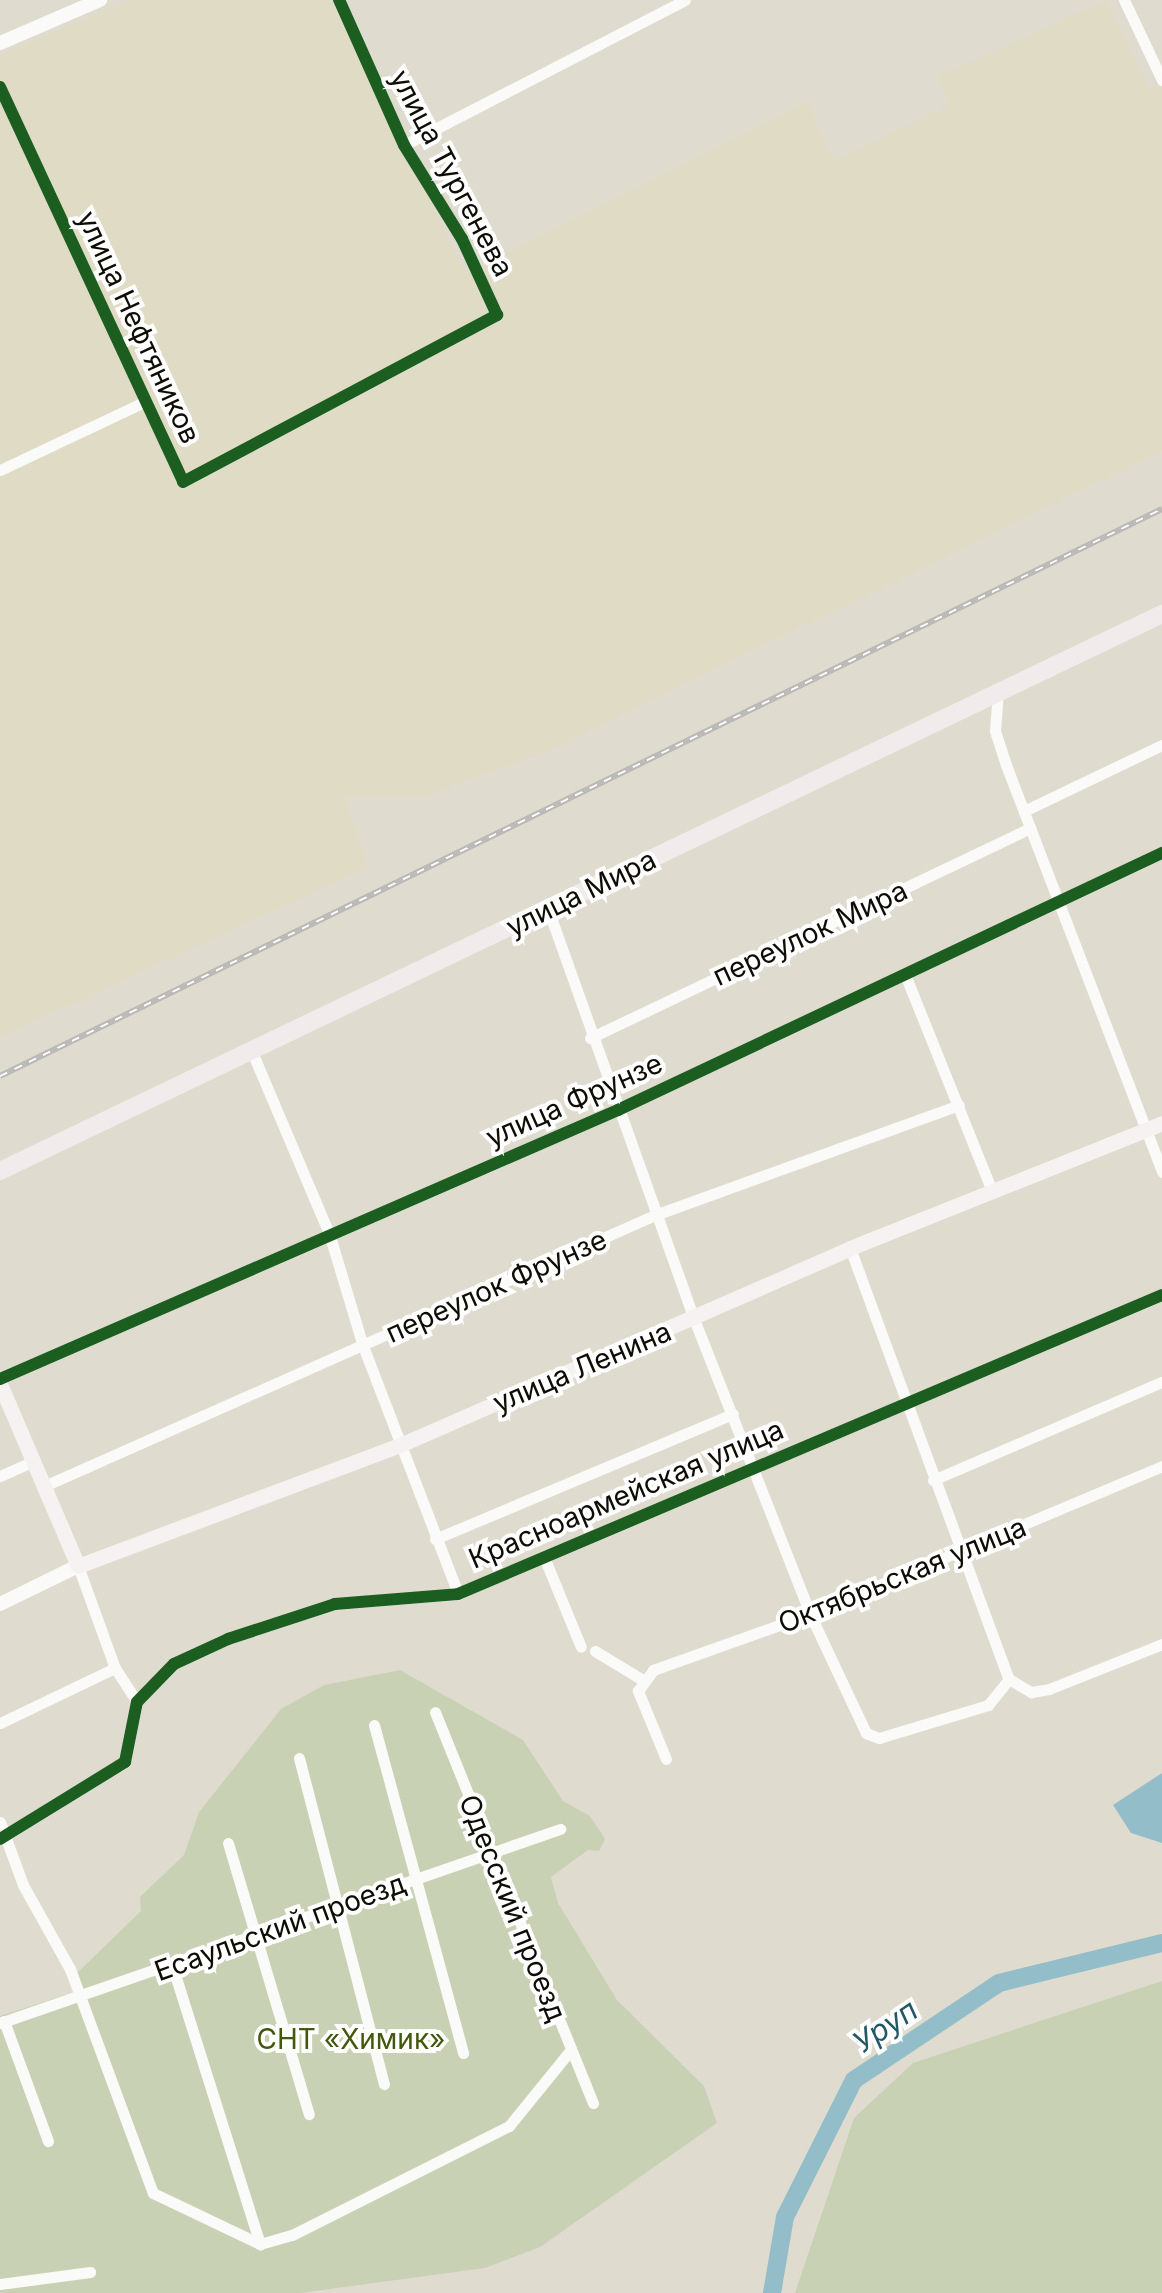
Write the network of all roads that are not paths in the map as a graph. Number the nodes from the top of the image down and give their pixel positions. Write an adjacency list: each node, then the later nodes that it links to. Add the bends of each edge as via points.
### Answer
1 (100, 0): 5 (street)
2 (339, 0): 9 (street, улица Тургенева)
3 (685, 0): 9 (street)
4 (1124, 0): 6 (street)
5 (0, 43)
6 (1158, 60): 7 (street)
7 (1162, 80)
8 (0, 87): 11 (street, улица Нефтяников)
9 (404, 145): 10 (street, улица Тургенева, via 462,239)
10 (497, 315): 11 (street, улица Нефтяников, via 183,482)
11 (146, 401): 12 (street)
12 (0, 470)
13 (1162, 614): 14 (main road, улица Мира)
14 (998, 690): 16 (street, via 995,731); 20 (main road, улица Мира)
15 (1162, 744): 16 (street)
16 (1024, 811): 17 (street)
17 (1030, 828): 19 (street); 22 (street, переулок Мира)
18 (1162, 853): 19 (street, улица Фрунзе)
19 (1060, 904): 21 (street, улица Фрунзе); 27 (street)
20 (548, 909): 22 (street); 23 (main road, улица Мира)
21 (906, 977): 24 (street); 25 (street, улица Фрунзе)
22 (590, 1038): 25 (street)
23 (252, 1052): 28 (main road, улица Мира); 32 (street)
24 (959, 1106): 30 (street); 31 (street, переулок Фрунзе)
25 (618, 1110): 31 (street); 32 (street, улица Фрунзе)
26 (1162, 1123): 27 (main road, улица Ленина)
27 (1144, 1131): 29 (street); 30 (main road, улица Ленина)
28 (0, 1171)
29 (1162, 1172)
30 (992, 1193): 33 (main road, улица Ленина)
31 (654, 1215): 35 (street); 36 (street, переулок Фрунзе)
32 (329, 1234): 36 (street); 37 (street, улица Фрунзе)
33 (850, 1248): 35 (main road, улица Ленина); 39 (street)
34 (1162, 1294): 39 (street, Красноармейская улица)
35 (694, 1319): 40 (street); 41 (main road, улица Ленина)
36 (363, 1346): 41 (street); 47 (street, переулок Фрунзе)
37 (0, 1381): 42 (main road)
38 (1162, 1382): 46 (street)
39 (903, 1399): 44 (street, Красноармейская улица); 46 (street)
40 (733, 1414): 44 (street); 48 (street)
41 (400, 1446): 48 (street); 51 (main road, улица Ленина)
42 (32, 1462): 45 (street); 47 (main road)
43 (1162, 1466): 49 (street, Октябрьская улица)
44 (754, 1467): 50 (street, Красноармейская улица); 54 (street)
45 (0, 1476)
46 (934, 1480): 49 (street)
47 (42, 1487): 51 (main road)
48 (434, 1540): 52 (street)
49 (962, 1552): 54 (street, Октябрьская улица); 60 (street)
50 (544, 1557): 52 (street, Красноармейская улица); 56 (street, Красноармейская улица)
51 (78, 1566): 53 (street, улица Ленина); 58 (street)
52 (458, 1594): 61 (street, Красноармейская улица, via 334,1604 228,1638 174,1664)
53 (0, 1604)
54 (810, 1614): 59 (street, Октябрьская улица); 60 (street, via 866,1733 880,1738 988,1706)
55 (1162, 1644): 60 (street, via 1048,1690 1031,1692)
56 (581, 1647)
57 (596, 1651): 59 (street)
58 (116, 1668): 61 (street); 63 (street)
59 (641, 1679): 66 (street, via 638,1692)
60 (1010, 1679)
61 (137, 1702): 69 (street, via 125,1762)
62 (435, 1712): 71 (street, Одесский проезд)
63 (0, 1723)
64 (374, 1725): 72 (street)
65 (299, 1758): 73 (street)
66 (666, 1759)
67 (0, 1822): 69 (street)
68 (560, 1829): 71 (street, Есаульский проезд)
69 (2, 1838): 76 (street)
70 (228, 1843): 74 (street)
71 (491, 1854): 72 (street, Есаульский проезд); 79 (street, Одесский проезд)
72 (417, 1878): 73 (street, Есаульский проезд); 78 (street)
73 (336, 1908): 74 (street, Есаульский проезд); 80 (street)
74 (255, 1936): 75 (street, Есаульский проезд); 82 (street)
75 (172, 1965): 76 (street, Есаульский проезд); 84 (street)
76 (80, 1998): 77 (street, Есаульский проезд); 84 (street, via 153,2193)
77 (2, 2022): 83 (street)
78 (463, 2052)
79 (569, 2052): 81 (street, Одесский проезд); 84 (street, via 509,2126 292,2235)
80 (384, 2084)
81 (593, 2103)
82 (309, 2114)
83 (48, 2141)
84 (260, 2244)
85 (90, 2272): 86 (street)
86 (0, 2284)

